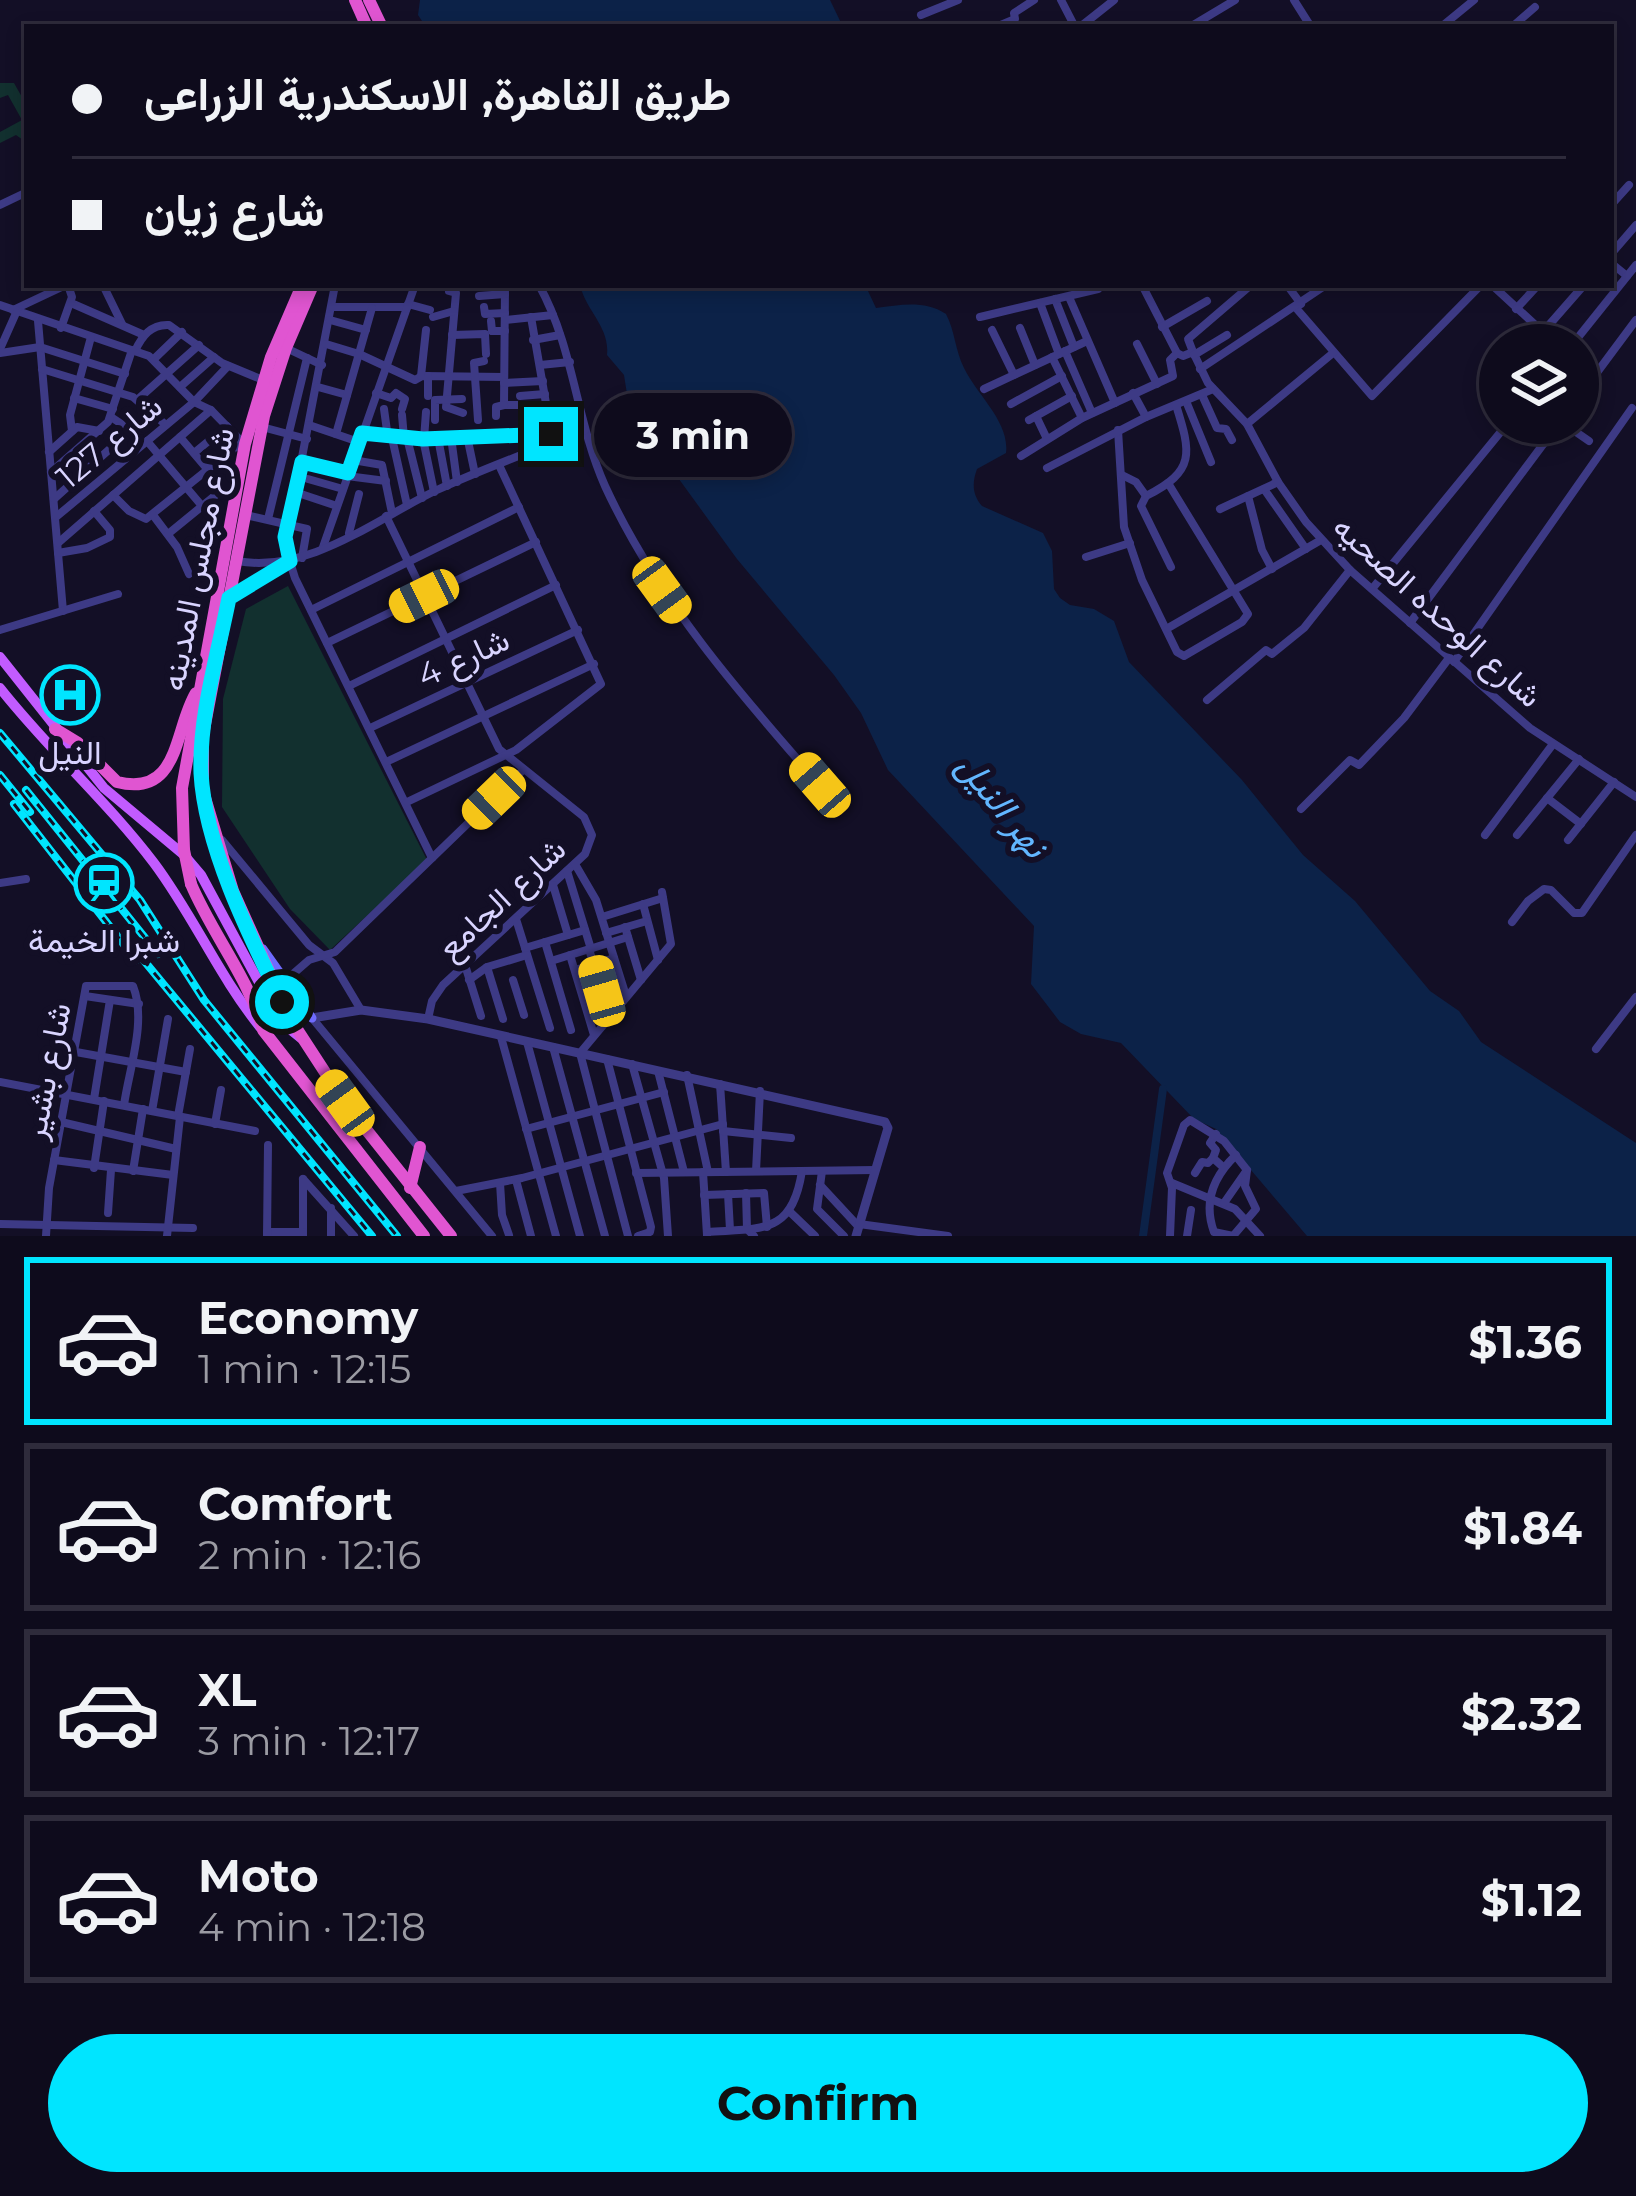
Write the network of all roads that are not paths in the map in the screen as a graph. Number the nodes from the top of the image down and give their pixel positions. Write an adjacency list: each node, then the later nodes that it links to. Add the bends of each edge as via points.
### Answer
1 (958, 0): 7 (street)
2 (1034, 0): 8 (street)
3 (1114, 0): 9 (street)
4 (1235, 0): 10 (street)
5 (1474, 0): 11 (street)
6 (1535, 7): 12 (street)
7 (921, 15)
8 (1004, 24)
9 (1081, 24)
10 (1195, 24)
11 (1445, 24)
12 (1515, 24)
13 (1629, 185): 14 (street)
14 (1614, 202)
15 (1636, 226): 16 (street)
16 (1614, 255)
17 (1614, 262): 19 (street)
18 (1636, 265): 19 (street)
19 (1627, 276): 64 (street)
20 (61, 288): 53 (street)
21 (68, 288): 43 (street)
22 (105, 288): 65 (street)
23 (301, 288): 116 (highway, شارع مجلس المدينه)
24 (312, 288): 85 (highway, شارع مجلس المدينه)
25 (335, 288): 49 (street)
26 (414, 288): 46 (street)
27 (540, 288): 54 (street)
28 (1143, 288): 66 (street)
29 (1248, 288): 92 (street, via 1188,339)
30 (1291, 288): 47 (street)
31 (1322, 288): 47 (street)
32 (1478, 288): 90 (street, via 1376,394)
33 (1495, 288): 51 (street)
34 (1535, 288): 51 (street)
35 (1581, 288): 63 (street)
36 (1098, 289): 40 (street)
37 (505, 290): 39 (street); 60 (street)
38 (451, 296): 52 (street)
39 (479, 296)
40 (1069, 297): 41 (street); 79 (street)
41 (1055, 299): 44 (street); 88 (street)
42 (1207, 301): 66 (street)
43 (71, 303): 65 (street); 67 (street)
44 (1040, 303): 56 (street); 88 (street)
45 (0, 305): 53 (street)
46 (407, 306): 50 (street); 52 (street); 102 (street)
47 (1299, 306): 90 (street); 107 (street)
48 (484, 307): 60 (street)
49 (332, 308): 50 (street); 57 (street)
50 (372, 308): 69 (street)
51 (1516, 309): 62 (street)
52 (454, 311): 74 (street)
53 (14, 312): 59 (street); 86 (street)
54 (553, 315): 55 (street); 75 (street)
55 (531, 317): 60 (street); 78 (street)
56 (980, 317)
57 (330, 320): 69 (street); 80 (street)
58 (1636, 320): 108 (street)
59 (38, 321): 67 (street); 84 (street)
60 (505, 321): 61 (street, via 492,331); 95 (street)
61 (491, 322)
62 (1532, 324)
63 (1550, 324)
64 (1589, 324)
65 (123, 326): 73 (street)
66 (1162, 327): 89 (street)
67 (61, 328): 77 (street)
68 (1020, 328): 104 (street)
69 (366, 330): 91 (street)
70 (426, 330): 112 (street)
71 (992, 330): 111 (street)
72 (182, 332): 73 (street, via 164,324); 83 (street); 96 (street)
73 (145, 334): 87 (street)
74 (448, 335): 81 (street); 95 (street, via 485,334); 97 (street)
75 (560, 335): 78 (street); 100 (street)
76 (1227, 335): 92 (street)
77 (91, 337): 87 (street); 99 (street)
78 (533, 340): 103 (street)
79 (1088, 341): 88 (street); 140 (street)
80 (326, 344): 91 (street); 101 (street)
81 (465, 344)
82 (1137, 344): 120 (street)
83 (199, 345): 93 (street); 110 (street)
84 (40, 347): 86 (street); 99 (street); 106 (street)
85 (286, 348): 94 (street); 163 (highway, شارع مجلس المدينه)
86 (0, 351)
87 (134, 351): 96 (street); 109 (street)
88 (1062, 352): 104 (street); 115 (street); 153 (street)
89 (1178, 353): 92 (street); 120 (street, via 1169,360 1173,376)
90 (1333, 353): 159 (street)
91 (359, 354): 102 (street); 133 (street)
92 (1194, 354): 107 (street, شارع الوحده الصحيه)
93 (214, 357): 105 (street); 121 (street)
94 (307, 358): 101 (street); 169 (street)
95 (492, 358): 114 (street, via 475,362); 117 (street)
96 (154, 359): 110 (street)
97 (449, 360): 98 (street); 113 (street)
98 (462, 360)
99 (85, 361): 109 (street); 118 (street)
100 (570, 362): 103 (street); 164 (street)
101 (322, 365): 122 (street)
102 (386, 365): 112 (street, via 416,380); 128 (street)
103 (541, 365): 119 (street)
104 (1036, 365): 111 (street)
105 (228, 366): 116 (street); 139 (street, شارع 127)
106 (42, 369): 118 (street); 189 (street)
107 (1200, 370): 124 (street, شارع الوحده الصحيه)
108 (1599, 370)
109 (124, 374): 130 (street)
110 (168, 374): 121 (street); 138 (street)
111 (1014, 375): 123 (street)
112 (424, 376): 113 (street); 134 (street)
113 (447, 376): 114 (street); 137 (street)
114 (475, 376): 117 (street); 126 (street)
115 (1061, 376): 135 (street); 144 (street)
116 (263, 380): 185 (highway, شارع مجلس المدينه)
117 (504, 380): 119 (street); 143 (street)
118 (79, 381): 130 (street); 136 (street)
119 (543, 381): 131 (street)
120 (1157, 384): 129 (street)
121 (181, 387): 139 (street)
122 (318, 387): 125 (street); 161 (street)
123 (984, 388)
124 (1213, 389): 132 (street); 159 (street, شارع الوحده الصحيه)
125 (330, 390): 133 (street); 142 (street)
126 (476, 392): 127 (street); 146 (street)
127 (492, 392)
128 (376, 393): 145 (street); 149 (street, via 405,398)
129 (1133, 393): 140 (street); 155 (street)
130 (118, 394): 138 (street); 152 (street)
131 (545, 394): 143 (street); 179 (street)
132 (1202, 394): 141 (street); 183 (street, via 1217,428)
133 (347, 395): 170 (street)
134 (428, 396)
135 (1072, 396): 156 (street); 181 (street, via 1032,418)
136 (74, 398): 152 (street); 166 (street)
137 (446, 399): 146 (street); 157 (street, via 435,400)
138 (137, 400): 150 (street)
139 (194, 402): 148 (street); 160 (street, شارع 127)
140 (1115, 403): 153 (street)
141 (1181, 403): 155 (street); 197 (street); 209 (street, via 1188,452)
142 (326, 404)
143 (504, 404): 154 (street)
144 (1011, 404)
145 (370, 408): 149 (street); 174 (street)
146 (477, 408): 158 (street)
147 (1632, 408): 266 (street)
148 (211, 410): 162 (street); 173 (street)
149 (395, 411): 176 (street); 177 (street)
150 (151, 412): 160 (street); 168 (street)
151 (426, 412): 180 (street)
152 (112, 413): 167 (street); 168 (street)
153 (1092, 413): 156 (street)
154 (496, 416)
155 (1146, 417): 165 (street)
156 (1082, 418): 181 (street)
157 (436, 420)
158 (478, 420)
159 (1247, 424): 208 (street, شارع الوحده الصحيه)
160 (166, 425): 184 (street, شارع 127)
161 (309, 425): 170 (street); 182 (street)
162 (227, 426): 185 (street); 190 (street)
163 (262, 427): 169 (street); 228 (highway, شارع مجلس المدينه)
164 (585, 430): 179 (street); 282 (street, via 606,488 662,590)
165 (1118, 430): 199 (street); 205 (street)
166 (72, 431): 167 (street); 189 (street)
167 (100, 431): 188 (street)
168 (132, 431): 195 (street)
169 (286, 434): 182 (street); 232 (street)
170 (336, 434): 174 (street)
171 (523, 434): 172 (street); 179 (street); 191 (street)
172 (467, 436): 175 (street); 204 (street)
173 (180, 437): 190 (street); 192 (street)
174 (360, 437): 176 (street); 194 (street)
175 (451, 437): 178 (street); 210 (street)
176 (390, 438): 177 (street); 224 (street)
177 (406, 438): 180 (street); 220 (street)
178 (438, 438): 180 (street); 210 (street)
179 (552, 438): 191 (street)
180 (423, 439): 214 (street)
181 (1047, 439): 193 (street)
182 (307, 440): 196 (street)
183 (1232, 440)
184 (147, 441): 192 (street); 231 (street, شارع 127)
185 (243, 443): 200 (street); 203 (highway, شارع مجلس المدينه)
186 (1491, 444): 252 (street)
187 (1545, 444): 259 (street)
188 (83, 446): 195 (street); 201 (street)
189 (49, 452): 201 (street)
190 (194, 453): 200 (street)
191 (525, 454): 198 (street)
192 (159, 455): 211 (street); 217 (street)
193 (1021, 457)
194 (353, 460): 202 (street); 207 (street, via 382,465)
195 (97, 462): 221 (street)
196 (302, 462): 202 (street); 215 (street)
197 (1211, 462)
198 (499, 465): 204 (street); 225 (street)
199 (1047, 467)
200 (208, 470): 211 (street)
201 (51, 472): 221 (street)
202 (347, 474): 207 (street); 212 (street)
203 (240, 475): 222 (street); 271 (highway, شارع مجلس المدينه)
204 (475, 475): 210 (street)
205 (1121, 475): 218 (street); 238 (street)
206 (308, 479): 212 (street)
207 (386, 482): 229 (street, شارع الجامع)
208 (1278, 482): 213 (street); 236 (street, شارع الوحده الصحيه)
209 (1168, 483): 218 (street); 253 (street)
210 (452, 484): 214 (street)
211 (187, 488): 222 (street); 230 (street)
212 (343, 489): 223 (street)
213 (1264, 489): 219 (street); 241 (street)
214 (434, 491): 220 (street)
215 (295, 492): 223 (street); 233 (street)
216 (359, 494): 235 (street)
217 (113, 495): 227 (street); 230 (street)
218 (1146, 496): 247 (street, via 1141,506)
219 (1248, 496): 226 (street); 248 (street)
220 (422, 498): 224 (street)
221 (54, 500): 231 (street)
222 (202, 506): 234 (street)
223 (337, 506): 240 (street)
224 (407, 506): 229 (street)
225 (519, 507): 237 (street); 246 (street)
226 (1220, 509)
227 (94, 512): 239 (street); 239 (street, via 111,535 87,548)
228 (245, 514): 232 (street); 244 (highway, شارع مجلس المدينه)
229 (389, 515): 235 (street); 246 (street, شارع الجامع)
230 (148, 517): 234 (street)
231 (55, 518): 239 (street)
232 (268, 519): 233 (street)
233 (287, 523): 243 (street, via 306,528); 245 (street)
234 (168, 534): 250 (street)
235 (349, 535): 240 (street)
236 (1321, 540): 241 (street); 249 (street, شارع الوحده الصحيه)
237 (536, 542): 251 (street); 255 (street)
238 (1130, 543): 242 (street); 260 (street)
239 (58, 548): 258 (street)
240 (323, 548): 243 (street)
241 (1306, 549): 248 (street)
242 (1086, 557)
243 (302, 558): 245 (street)
244 (236, 561): 245 (street); 256 (highway, شارع مجلس المدينه)
245 (290, 561): 256 (street); 257 (street)
246 (408, 562): 255 (street, شارع الجامع); 257 (street)
247 (1171, 567)
248 (1272, 569): 253 (street)
249 (1350, 570): 252 (street, شارع الوحده الصحيه); 272 (street, via 1298,634)
250 (189, 574)
251 (556, 585): 262 (street); 263 (street)
252 (1372, 590): 259 (street, شارع الوحده الصحيه)
253 (1235, 591): 260 (street); 260 (street, via 1246,620 1191,653 1178,655)
254 (118, 594): 258 (street)
255 (424, 596): 263 (street, شارع الجامع); 264 (street)
256 (229, 598): 288 (highway, شارع مجلس المدينه, via 202,754)
257 (310, 610): 264 (street)
258 (63, 611): 261 (street)
259 (1410, 623): 266 (street, شارع الوحده الصحيه)
260 (1168, 628)
261 (0, 630)
262 (578, 630): 267 (street); 268 (street, شارع 4)
263 (446, 639): 268 (street, شارع الجامع); 269 (street)
264 (327, 643): 269 (street)
265 (0, 657): 275 (main road)
266 (1452, 660): 276 (street, شارع الوحده الصحيه); 286 (street, via 1359,765 1350,760)
267 (594, 664): 273 (street); 277 (street, via 599,687)
268 (467, 682): 273 (street, شارع الجامع); 274 (street, شارع 4)
269 (349, 686): 274 (street)
270 (0, 688): 344 (main road, via 154,863)
271 (201, 688): 275 (highway, via 170,763 146,783 118,782); 344 (highway, شارع مجلس المدينه, bridge, via 182,788 184,850 206,920)
272 (1207, 700)
273 (484, 716): 277 (street, شارع الجامع); 279 (street)
274 (370, 728): 279 (street)
275 (55, 729): 348 (main road, via 123,807 201,875 280,1021)
276 (1553, 744): 278 (street, شارع الوحده الصحيه); 289 (street)
277 (504, 756): 280 (street, شارع الجامع); 285 (street)
278 (1579, 759): 281 (street, شارع الوحده الصحيه); 284 (street)
279 (386, 762): 285 (street)
280 (522, 771): 293 (street); 294 (street, شارع الجامع, via 588,822 591,842)
281 (1614, 782): 283 (street, شارع الوحده الصحيه); 287 (street)
282 (820, 785)
283 (1636, 797)
284 (1547, 798): 287 (street); 290 (street)
285 (407, 802): 293 (street)
286 (1300, 809)
287 (1581, 824): 292 (street)
288 (214, 831): 308 (highway, شارع مجلس المدينه); 313 (street)
289 (1485, 835)
290 (1516, 835)
291 (1636, 835): 304 (street, via 1582,913 1544,889)
292 (1568, 840)
293 (433, 858): 313 (street, via 335,952)
294 (575, 864): 295 (street, شارع الجامع); 301 (street)
295 (567, 871): 298 (street, شارع الجامع); 300 (street)
296 (26, 879): 297 (street)
297 (0, 883)
298 (552, 885): 302 (street, شارع الجامع); 307 (street)
299 (643, 904): 301 (street); 303 (street); 316 (street, via 663,895 672,940)
300 (580, 912): 301 (street); 305 (street)
301 (600, 912): 309 (street)
302 (515, 919): 312 (street); 319 (street, شارع الجامع)
303 (647, 921): 306 (street); 316 (street)
304 (1512, 922)
305 (585, 930): 307 (street); 311 (street)
306 (627, 932): 309 (street); 325 (street)
307 (568, 935): 310 (street)
308 (251, 936): 322 (main road); 348 (highway, شارع مجلس المدينه)
309 (608, 938): 311 (street); 315 (street)
310 (545, 942): 312 (street); 317 (street)
311 (590, 949): 314 (street); 318 (street)
312 (526, 951): 320 (street); 327 (street)
313 (320, 955): 322 (street); 335 (street)
314 (570, 955): 317 (street); 321 (street)
315 (614, 958): 318 (street); 332 (street)
316 (658, 960): 325 (street)
317 (550, 961): 329 (street)
318 (594, 964): 321 (street); 339 (street)
319 (465, 965): 323 (street); 341 (street, شارع الجامع, via 437,993)
320 (487, 967): 323 (street); 342 (street)
321 (574, 970): 330 (street)
322 (286, 980): 338 (main road)
323 (469, 980): 337 (street)
324 (513, 980): 328 (street)
325 (641, 980): 332 (street)
326 (85, 991): 333 (street); 334 (street, via 133,986); 353 (street, شارع بشير)
327 (539, 992): 328 (street); 329 (street); 343 (street)
328 (517, 993): 336 (street)
329 (561, 996): 330 (street); 345 (street)
330 (582, 996): 346 (street)
331 (1636, 997): 351 (street)
332 (626, 998): 339 (street)
333 (110, 1000): 334 (street); 355 (street)
334 (139, 1004): 357 (street)
335 (361, 1010): 338 (street); 341 (street)
336 (524, 1015)
337 (481, 1016)
338 (312, 1018): 394 (street)
339 (610, 1018): 346 (street)
340 (168, 1019): 359 (street)
341 (428, 1019): 347 (street)
342 (503, 1019)
343 (550, 1028)
344 (263, 1030): 454 (highway, شارع مجلس المدينه)
345 (571, 1030)
346 (594, 1036): 354 (street)
347 (501, 1037): 349 (street); 381 (street)
348 (301, 1038): 426 (highway, شارع مجلس المدينه)
349 (527, 1042): 350 (street); 378 (street)
350 (553, 1047): 354 (street); 376 (street)
351 (1596, 1048)
352 (190, 1049): 361 (street)
353 (76, 1052): 355 (street); 368 (street, شارع بشير)
354 (580, 1053): 356 (street); 374 (street)
355 (101, 1057): 357 (street); 370 (street)
356 (607, 1059): 358 (street); 372 (street)
357 (130, 1062): 359 (street); 371 (street)
358 (632, 1064): 360 (street); 369 (street)
359 (159, 1067): 361 (street); 373 (street)
360 (658, 1070): 362 (street); 367 (street)
361 (186, 1072): 375 (street)
362 (687, 1076): 364 (street); 382 (street)
363 (0, 1082): 368 (street)
364 (720, 1082): 366 (street); 380 (street)
365 (221, 1090): 379 (street)
366 (760, 1091): 386 (street); 407 (street, via 887,1124)
367 (664, 1093): 369 (street); 388 (street)
368 (67, 1094): 370 (street); 377 (street, شارع بشير)
369 (641, 1098): 372 (street); 392 (street)
370 (99, 1100): 371 (street); 384 (street)
371 (124, 1105): 373 (street)
372 (617, 1105): 374 (street); 395 (street)
373 (147, 1110): 375 (street); 391 (street)
374 (594, 1111): 376 (street); 397 (street)
375 (179, 1116): 379 (street); 396 (street)
376 (572, 1117): 378 (street); 401 (street)
377 (61, 1122): 384 (street); 400 (street, شارع بشير)
378 (549, 1123): 381 (street); 403 (street)
379 (215, 1124): 383 (street)
380 (723, 1128): 382 (street); 386 (street); 418 (street)
381 (526, 1129): 414 (street)
382 (699, 1130): 388 (street); 417 (street)
383 (255, 1131)
384 (100, 1132): 391 (street); 405 (street)
385 (1181, 1132): 387 (street, via 1187,1120); 390 (street); 402 (street)
386 (758, 1134): 389 (street); 411 (street)
387 (1216, 1134): 398 (street); 399 (street)
388 (675, 1136): 392 (street); 416 (street)
389 (791, 1138)
390 (1197, 1138)
391 (138, 1140): 396 (street); 410 (street)
392 (652, 1142): 395 (street); 415 (street)
393 (268, 1144): 446 (street)
394 (420, 1147): 426 (highway); 427 (street)
395 (628, 1148): 397 (street); 419 (street)
396 (176, 1149): 421 (street)
397 (606, 1154): 401 (street); 461 (street)
398 (1235, 1155): 404 (street); 409 (street)
399 (1213, 1157): 404 (street); 420 (street)
400 (54, 1160): 405 (street); 439 (street, شارع بشير)
401 (584, 1160): 403 (street); 460 (street)
402 (1170, 1164): 408 (street); 424 (street)
403 (561, 1166): 414 (street); 459 (street)
404 (1223, 1167): 431 (street)
405 (94, 1168): 406 (street)
406 (111, 1170): 410 (street); 436 (street)
407 (874, 1170): 413 (street); 442 (street)
408 (1183, 1170)
409 (1247, 1170): 432 (street); 437 (street, via 1256,1205)
410 (134, 1171): 421 (street)
411 (756, 1171): 412 (street); 418 (street)
412 (802, 1171): 413 (street); 434 (street)
413 (822, 1171): 425 (street)
414 (538, 1172): 422 (street); 458 (street)
415 (662, 1172): 416 (street); 419 (street); 463 (street)
416 (684, 1172): 417 (street)
417 (706, 1172): 418 (street); 430 (street)
418 (726, 1172)
419 (636, 1173): 462 (street, via 651,1227)
420 (1196, 1173)
421 (173, 1175): 443 (street)
422 (516, 1180): 423 (street); 457 (street)
423 (500, 1183): 427 (street); 449 (street)
424 (1171, 1183): 431 (street); 468 (street)
425 (820, 1185): 442 (street); 466 (street, via 818,1209)
426 (410, 1188): 455 (highway, شارع مجلس المدينه)
427 (456, 1192): 456 (street)
428 (746, 1193): 429 (street); 440 (street, via 762,1192); 445 (street)
429 (728, 1194): 430 (street); 444 (street)
430 (704, 1195): 448 (street)
431 (1210, 1198): 432 (street); 450 (street)
432 (1224, 1203): 437 (street)
433 (331, 1208): 447 (street, via 303,1179); 452 (street); 453 (street)
434 (789, 1210): 440 (street); 465 (street)
435 (1191, 1210): 469 (street)
436 (108, 1213)
437 (1247, 1219): 470 (street); 471 (street)
438 (0, 1224): 439 (street)
439 (46, 1225): 443 (street); 451 (street, شارع بشير)
440 (770, 1226): 445 (street); 464 (street)
441 (193, 1228): 443 (street)
442 (858, 1228): 467 (street)
443 (168, 1232)
444 (727, 1232): 445 (street); 448 (street)
445 (751, 1233)
446 (267, 1234): 447 (street)
447 (303, 1234)
448 (707, 1234)
449 (509, 1235)
450 (1216, 1235): 470 (street)
451 (46, 1236)
452 (331, 1236)
453 (354, 1236)
454 (424, 1236)
455 (451, 1236)
456 (492, 1236)
457 (531, 1236)
458 (556, 1236)
459 (580, 1236)
460 (605, 1236)
461 (628, 1236)
462 (638, 1236)
463 (668, 1236)
464 (784, 1236)
465 (814, 1236)
466 (844, 1236)
467 (948, 1236)
468 (1170, 1236)
469 (1187, 1236)
470 (1233, 1236)
471 (1260, 1236)

